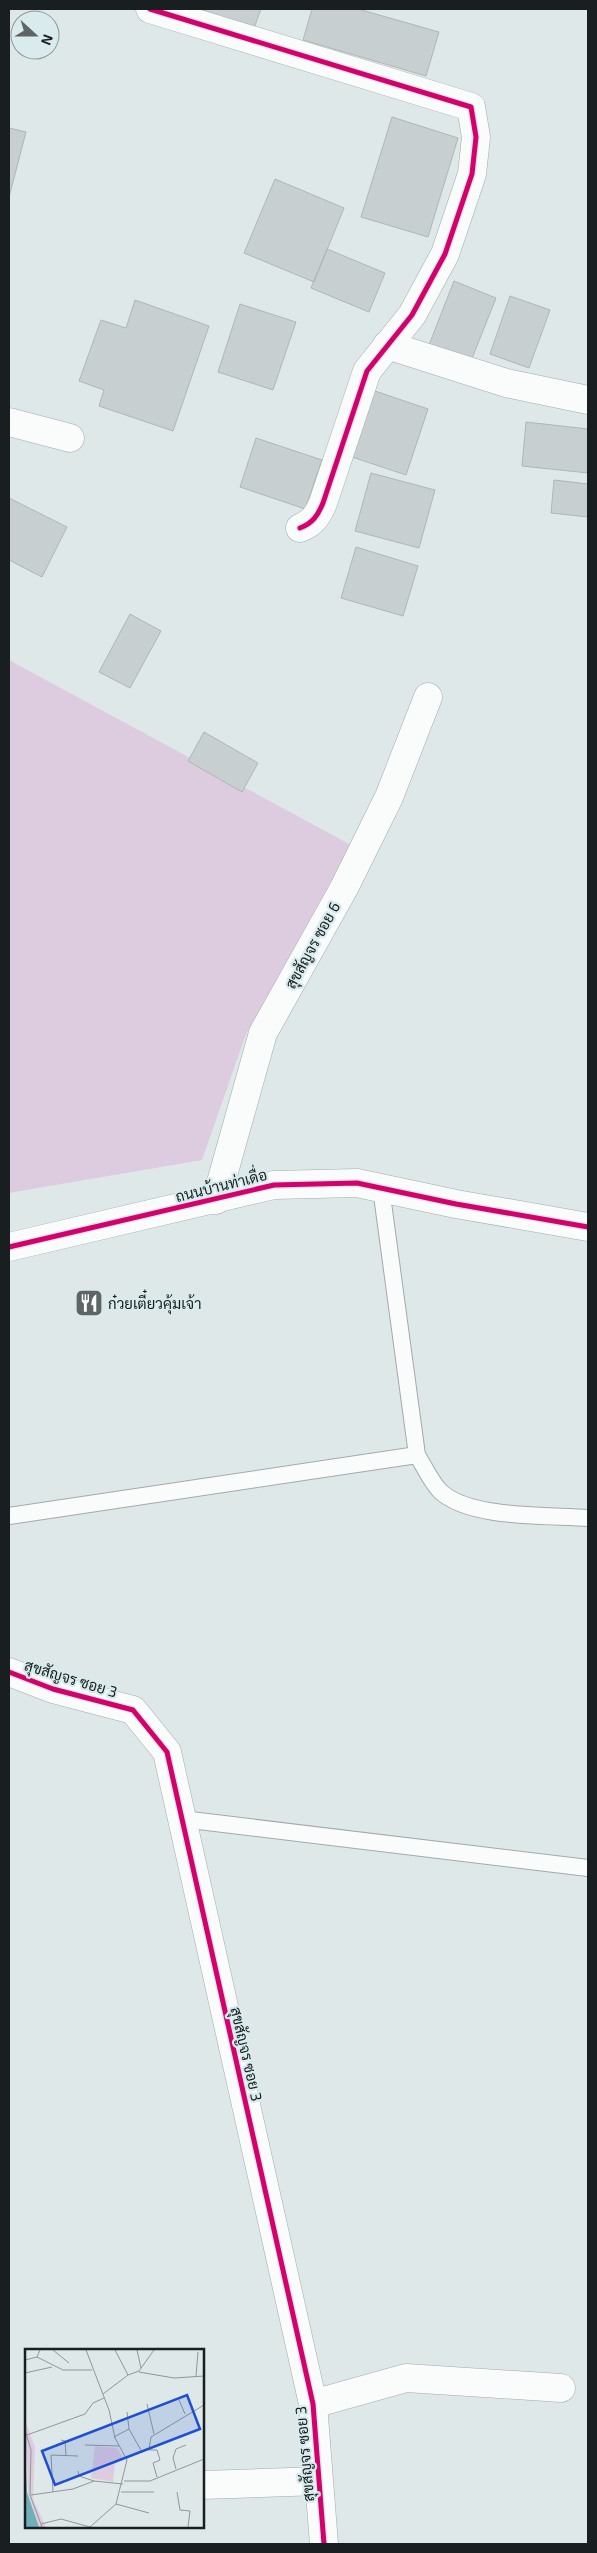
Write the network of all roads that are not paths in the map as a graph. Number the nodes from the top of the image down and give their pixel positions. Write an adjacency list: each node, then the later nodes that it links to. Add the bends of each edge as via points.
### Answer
1 (150, 9): 2 (street, via 471,107 476,137 472,174 445,254 412,315)
2 (387, 345): 3 (street, via 506,383); 6 (street, via 367,371 318,515)
3 (588, 400)
4 (9, 422): 5 (street)
5 (70, 438)
6 (300, 528)
7 (428, 696): 9 (street, สุขสัญจร ซอย 6, via 389,797 344,888 263,1033)
8 (381, 1188): 9 (street, ถนนบ้านท่าเดื่อ, via 357,1183 274,1184); 10 (street, ถนนบ้านท่าเดื่อ); 12 (lane)
9 (216, 1200): 11 (street, ถนนบ้านท่าเดื่อ)
10 (588, 1227)
11 (9, 1247)
12 (418, 1455): 13 (lane); 14 (lane, via 440,1491 463,1505 481,1511)
13 (9, 1516)
14 (588, 1518)
15 (9, 1672): 16 (street, สุขสัญจร ซอย 3, via 54,1689 132,1710 167,1752)
16 (182, 1819): 17 (lane); 19 (street, สุขสัญจร ซอย 3)
17 (588, 1868)
18 (561, 2388): 19 (street, via 406,2378)
19 (312, 2404): 20 (street, สุขสัญจร ซอย 3)
20 (319, 2481): 21 (street); 22 (street, สุขสัญจร ซอย 3)
21 (204, 2485)
22 (324, 2544)

